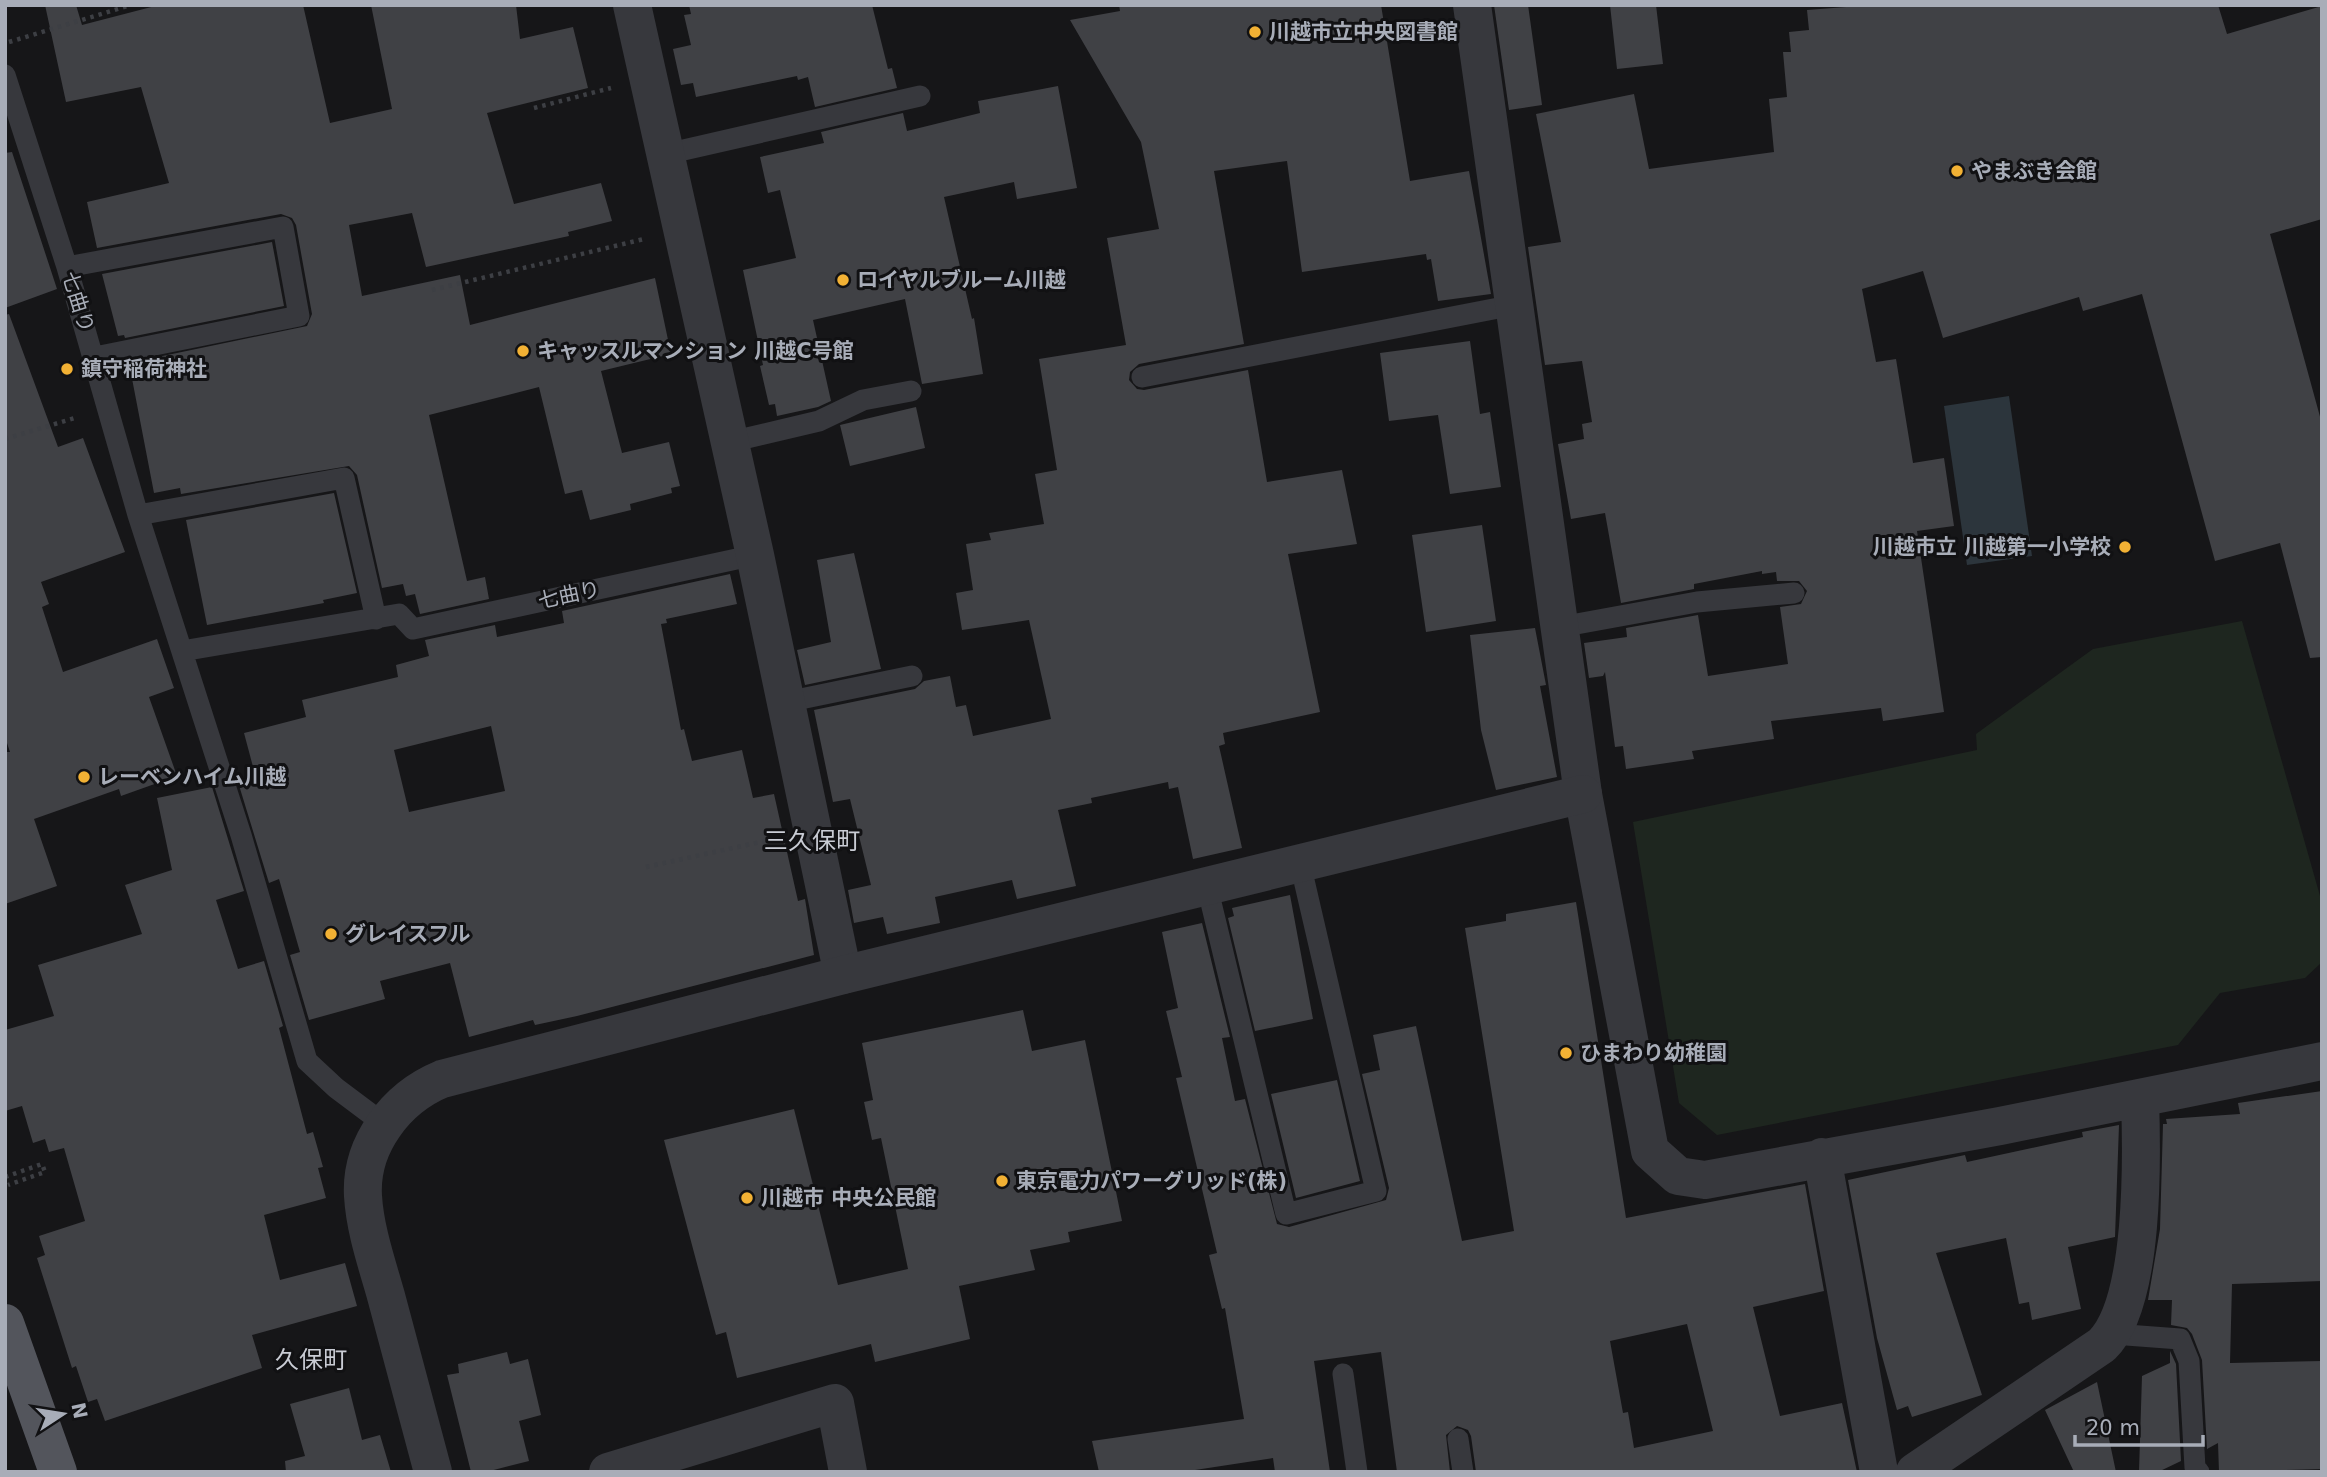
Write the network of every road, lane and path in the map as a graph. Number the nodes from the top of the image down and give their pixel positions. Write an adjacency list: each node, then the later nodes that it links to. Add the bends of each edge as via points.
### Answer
1 (131, 5): 4 (path)
2 (632, 5): 6 (street)
3 (1472, 5): 13 (street)
4 (5, 43)
5 (5, 75): 11 (lane, 七曲り)
6 (649, 79): 8 (path); 9 (street)
7 (920, 96): 9 (lane)
8 (534, 108)
9 (666, 154): 10 (street)
10 (682, 229): 12 (path); 19 (street)
11 (68, 267): 14 (lane, 七曲り); 14 (lane, via 283,227 299,316)
12 (432, 290)
13 (1514, 305): 15 (lane); 24 (street)
14 (95, 357): 17 (lane, 七曲り)
15 (1142, 377)
16 (911, 391): 19 (lane, via 863,400 819,421)
17 (107, 408): 18 (path); 20 (lane, 七曲り)
18 (5, 439)
19 (730, 442): 21 (street)
20 (138, 515): 23 (lane, via 344,478); 25 (lane, 七曲り)
21 (755, 555): 23 (lane, 七曲り, via 413,629 399,614); 27 (street)
22 (1794, 593): 24 (lane, via 1697,601)
23 (376, 619): 25 (lane, 七曲り)
24 (1560, 627): 28 (street)
25 (182, 651): 36 (lane, 七曲り, via 307,1061)
26 (912, 676): 27 (lane)
27 (786, 702): 29 (street)
28 (1583, 794): 30 (street); 37 (street, via 1650,1151 1678,1176 1706,1180)
29 (812, 830): 31 (path); 33 (street)
30 (1300, 863): 32 (street); 32 (lane, via 1376,1191 1299,1211 1286,1214)
31 (646, 867)
32 (1207, 886): 33 (street)
33 (843, 975): 36 (street, via 442,1079 403,1102)
34 (2322, 1061): 35 (street)
35 (2140, 1098): 37 (street); 41 (street, via 2142,1166 2134,1264)
36 (384, 1124): 45 (street, via 368,1159 363,1195)
37 (1822, 1157): 50 (street)
38 (8, 1177): 39 (path, via 42,1164 45,1172)
39 (8, 1185)
40 (5, 1323): 44 (main road)
41 (2113, 1334): 51 (street); 52 (lane, via 2180,1339 2189,1361 2195,1468)
42 (1343, 1374): 48 (lane)
43 (1458, 1439): 49 (lane)
44 (58, 1472)
45 (433, 1472)
46 (608, 1472): 47 (street, via 835,1403)
47 (848, 1472)
48 (1357, 1472)
49 (1464, 1472)
50 (1879, 1472)
51 (1915, 1472)
52 (2199, 1472)

